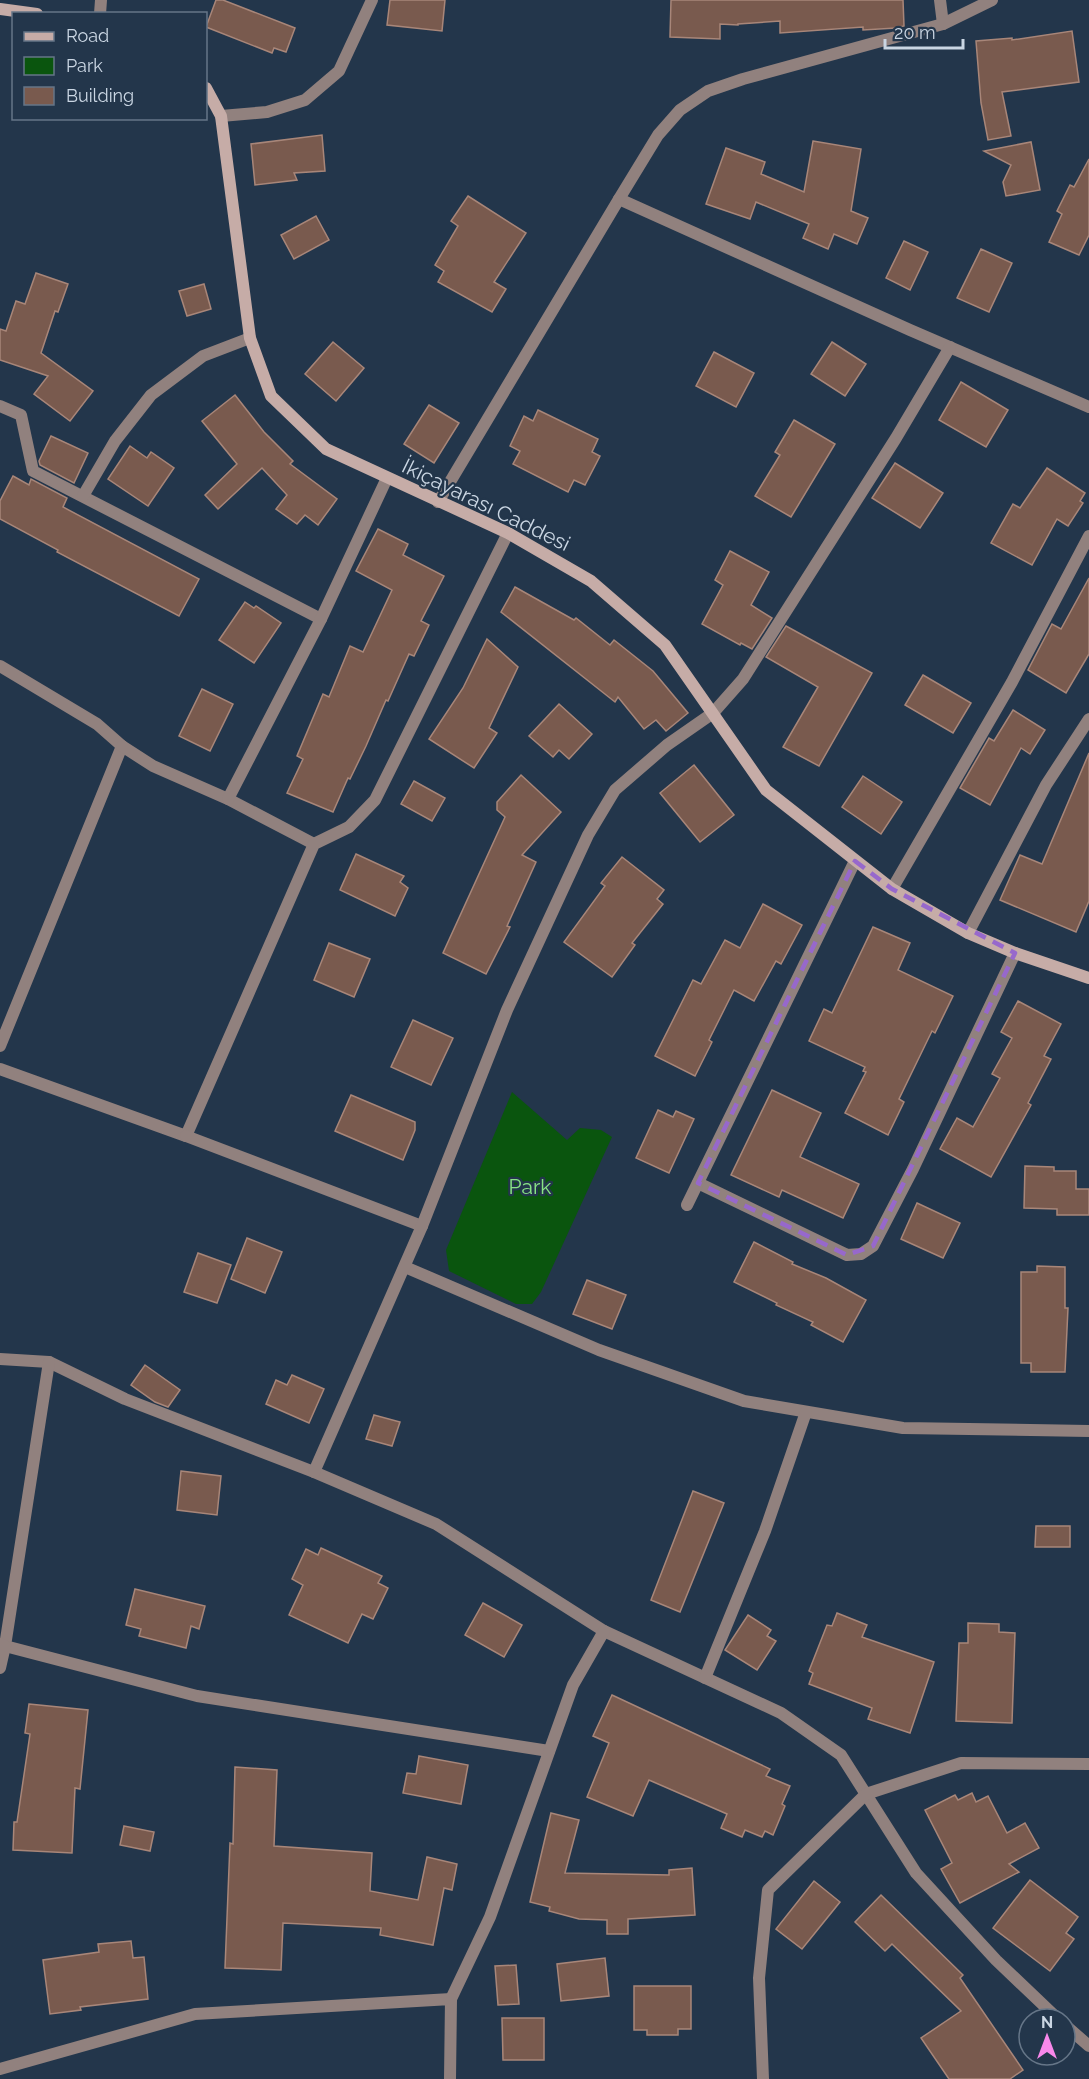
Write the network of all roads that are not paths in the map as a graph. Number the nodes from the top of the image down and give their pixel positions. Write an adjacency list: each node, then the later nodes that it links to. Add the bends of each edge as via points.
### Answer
1 (372, 0): 8 (street, via 339,71 305,100 267,112)
2 (940, 0): 6 (street)
3 (993, 0): 6 (street)
4 (0, 9): 5 (street)
5 (22, 12)
6 (943, 24): 9 (street, via 708,91 680,110 658,135)
7 (207, 89): 8 (street, İkiçayarası Caddesi)
8 (221, 116): 10 (street, İkiçayarası Caddesi)
9 (618, 198): 11 (street); 16 (street)
10 (250, 338): 14 (street, İkiçayarası Caddesi, via 270,396 326,449); 15 (street, via 203,356 151,395 115,441)
11 (950, 347): 13 (street); 21 (street, via 743,679)
12 (0, 406): 15 (street, via 21,415 33,471)
13 (1089, 407)
14 (387, 478): 16 (street, İkiçayarası Caddesi); 19 (street)
15 (83, 496): 19 (street)
16 (438, 502): 17 (street, İkiçayarası Caddesi)
17 (508, 533): 21 (street, İkiçayarası Caddesi, via 591,581 665,645); 25 (street, via 375,800 350,827)
18 (1089, 536): 27 (street, via 1012,682)
19 (321, 619): 24 (street)
20 (0, 666): 23 (street, via 97,724)
21 (713, 713): 26 (street, İkiçayarası Caddesi, via 766,790); 36 (street, via 667,745 615,790 588,835 507,1010)
22 (1089, 719): 28 (street, via 1047,785)
23 (122, 746): 24 (street, via 153,766); 31 (street)
24 (228, 799): 25 (street)
25 (314, 844): 33 (street)
26 (855, 861): 27 (street, İkiçayarası Caddesi); 34 (street)
27 (892, 889): 28 (street, İkiçayarası Caddesi)
28 (968, 933): 29 (street, İkiçayarası Caddesi)
29 (1015, 953): 30 (street, İkiçayarası Caddesi); 34 (street, via 873,1246 861,1254 847,1255)
30 (1089, 978)
31 (0, 1046)
32 (0, 1069): 33 (street)
33 (186, 1136): 36 (street)
34 (698, 1183): 35 (street)
35 (687, 1205)
36 (422, 1226): 37 (street)
37 (405, 1267): 40 (street, via 599,1350 744,1401); 42 (street)
38 (0, 1359): 39 (street)
39 (49, 1362): 42 (street, via 125,1399); 44 (street)
40 (806, 1412): 41 (street, via 903,1428); 46 (street, via 765,1531)
41 (1089, 1431)
42 (314, 1472): 43 (street, via 436,1524)
43 (604, 1631): 46 (street); 47 (street, via 573,1685)
44 (2, 1645): 45 (street); 47 (street, via 197,1696)
45 (0, 1668)
46 (705, 1678): 49 (street, via 781,1713 841,1755)
47 (549, 1751): 50 (street, via 490,1917)
48 (1089, 1764): 49 (street, via 961,1763)
49 (866, 1794): 51 (street, via 916,1873); 57 (street, via 768,1890 759,1978)
50 (451, 1999): 54 (street, via 195,2014); 56 (street)
51 (1045, 2007)
52 (1077, 2036): 53 (street)
53 (1089, 2046)
54 (0, 2070): 55 (street)
55 (4, 2079)
56 (450, 2079)
57 (763, 2079)

